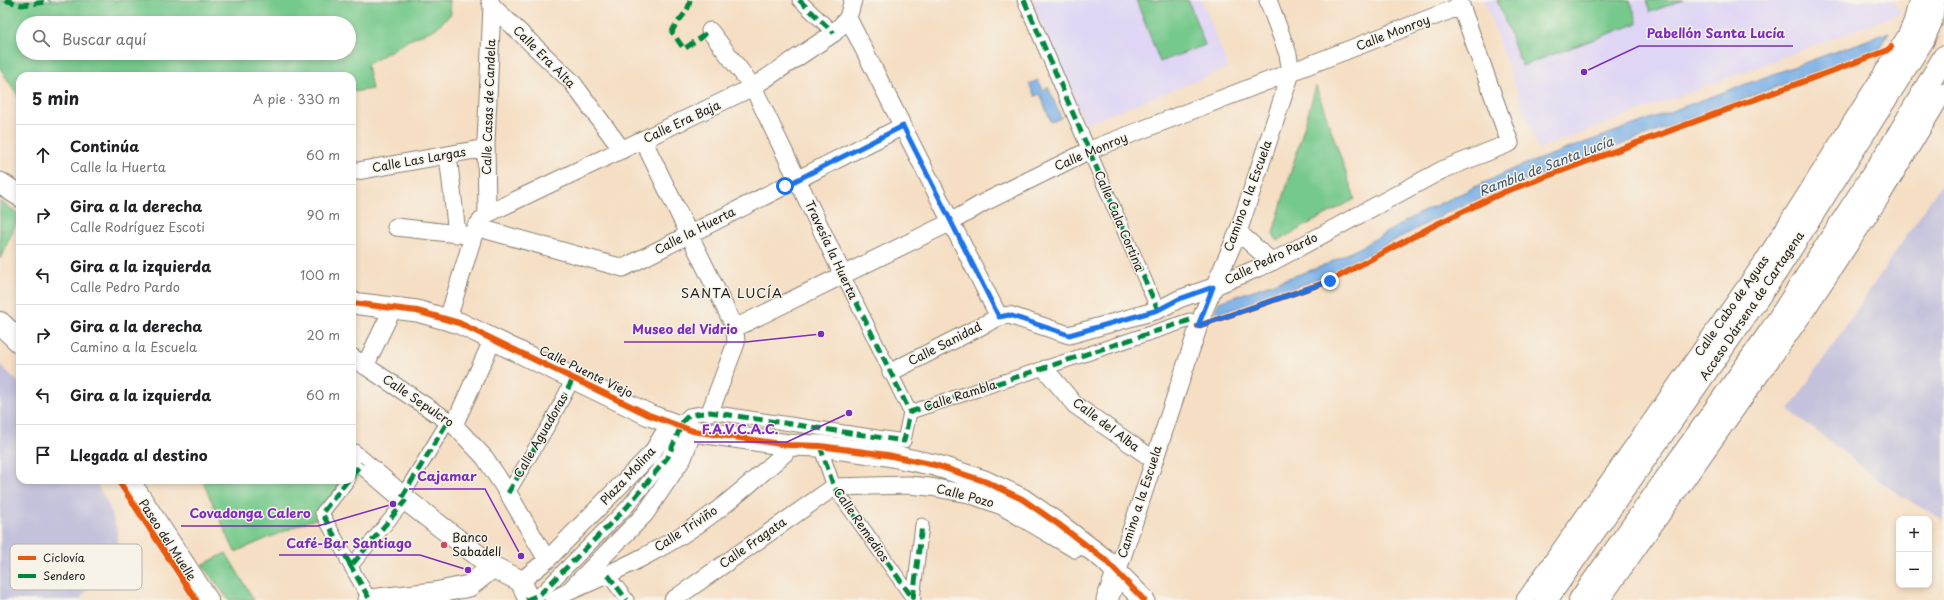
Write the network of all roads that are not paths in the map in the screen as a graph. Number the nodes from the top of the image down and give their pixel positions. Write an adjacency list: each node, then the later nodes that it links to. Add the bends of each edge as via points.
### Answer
1 (799, 0): 11 (street)
2 (853, 0): 9 (street, Calle Era Baja)
3 (1024, 0): 20 (street, Calle Cala Cortina)
4 (1268, 0): 13 (street, Camino a la Escuela, via 1288,54)
5 (1918, 0): 79 (street, Calle Cabo de Aguas, via 1906,36 1774,245)
6 (1934, 0): 80 (main road, Acceso Dársena de Cartagena, via 1931,21 1923,40 1800,236)
7 (491, 3): 18 (street, Calle Casas de Candela); 19 (street, Calle Era Alta, via 572,82)
8 (1460, 3): 13 (street, Calle Monroy); 32 (street, Calle Pedro Pardo, via 1510,143 1442,170)
9 (848, 18): 11 (street, Calle Era Baja); 16 (street)
10 (710, 31): 14 (street, Travesía la Huerta)
11 (834, 33): 14 (street, Calle Era Baja)
12 (1944, 57): 81 (main road, via 1892,145 1770,332)
13 (1291, 73): 20 (street, Calle Monroy); 30 (street, Camino a la Escuela)
14 (753, 87): 17 (street, Calle Era Baja); 23 (street, Travesía la Huerta)
15 (1944, 92): 82 (street, via 1881,197 1803,316)
16 (903, 126): 23 (street, Calle la Huerta); 27 (street)
17 (643, 140): 19 (street, Calle Era Baja); 31 (street)
18 (486, 148): 21 (street, Calle Las Largas); 26 (street, Calle Casas de Candela)
19 (622, 150): 26 (street, Calle Era Baja)
20 (1090, 150): 27 (street, Calle Monroy, via 983,203); 37 (street, Calle Cala Cortina)
21 (448, 155): 22 (street, Calle Las Largas); 29 (street)
22 (356, 171)
23 (798, 180): 31 (street, Calle la Huerta); 33 (street, Travesía la Huerta)
24 (0, 183): 25 (street)
25 (16, 193)
26 (487, 214): 29 (street)
27 (951, 222): 33 (street, Calle Monroy); 38 (street)
28 (396, 227): 29 (street, Calle la Huerta)
29 (469, 232): 31 (street, Calle la Huerta, via 623,268); 39 (street)
30 (1238, 232): 32 (street); 34 (street, Camino a la Escuela)
31 (689, 234): 42 (street)
32 (1272, 262): 34 (street, Calle Pedro Pardo)
33 (843, 275): 42 (street, Calle Monroy); 47 (street, Travesía la Huerta)
34 (1213, 287): 37 (street, Calle Pedro Pardo, via 1179,299); 55 (street, Camino a la Escuela)
35 (356, 303): 36 (street, Calle Puente Viejo)
36 (393, 308): 39 (street, Calle Puente Viejo); 45 (street)
37 (1158, 310): 38 (street, Calle Pedro Pardo, via 1069,335 1009,315)
38 (999, 317): 47 (street, Calle Sanidad)
39 (448, 319): 44 (street, Calle Puente Viejo)
40 (1190, 320): 46 (street, Calle Rambla)
41 (0, 323): 43 (main road)
42 (735, 328): 49 (street, via 736,343)
43 (16, 338)
44 (493, 339): 48 (street, Calle Puente Viejo); 51 (street)
45 (358, 361): 51 (street, Calle Sepulcro)
46 (1045, 369): 50 (street, Calle Rambla); 55 (street, Calle del Alba, via 1075,405)
47 (891, 372): 50 (street, Travesía la Huerta)
48 (573, 379): 52 (street, Calle Puente Viejo, via 649,415); 61 (street, Calle Aguadoras)
49 (710, 412): 50 (street, Calle Rambla, via 904,441); 52 (street, Calle Rambla, via 689,415)
50 (910, 412)
51 (451, 423): 61 (street, Calle Sepulcro, via 485,458); 62 (street)
52 (681, 427): 53 (street, Calle Puente Viejo); 65 (street, Plaza Molina); 69 (street, via 683,458 646,514); 70 (street, via 668,457 627,507 539,595)
53 (788, 444): 54 (street, Calle Puente Viejo); 68 (street, Calle Triviño, via 785,453 714,513 678,537)
54 (820, 446): 60 (street, Calle Remedios); 64 (street, Calle Puente Viejo, via 911,460 984,481 1022,499)
55 (1154, 460): 67 (street, Camino a la Escuela)
56 (356, 468): 62 (street)
57 (131, 484): 72 (main road, Paseo del Muelle)
58 (345, 484): 62 (street, via 322,513 351,566)
59 (345, 484): 73 (street, via 321,513)
60 (834, 487): 64 (street, Calle Pozo, via 908,485 962,493 1002,506 1075,549); 71 (street, Calle Remedios); 76 (street, Calle Fragata)
61 (508, 493): 65 (street, Calle Sepulcro)
62 (404, 498): 66 (street)
63 (922, 525): 71 (street, Calle Remedios)
64 (1080, 541): 67 (street, Calle Puente Viejo, via 1104,559)
65 (547, 560): 70 (street, Plaza Molina)
66 (493, 567): 70 (street); 73 (street, via 469,586 435,593)
67 (1117, 573): 77 (street); 78 (street, Calle Puente Viejo)
68 (608, 575): 69 (street, Calle Triviño); 75 (street)
69 (568, 592): 74 (street)
70 (526, 595)
71 (913, 599)
72 (207, 600)
73 (369, 600)
74 (553, 600)
75 (627, 600)
76 (673, 600)
77 (1107, 600)
78 (1144, 600)
79 (1525, 600)
80 (1546, 600)
81 (1580, 600)
82 (1601, 600)

